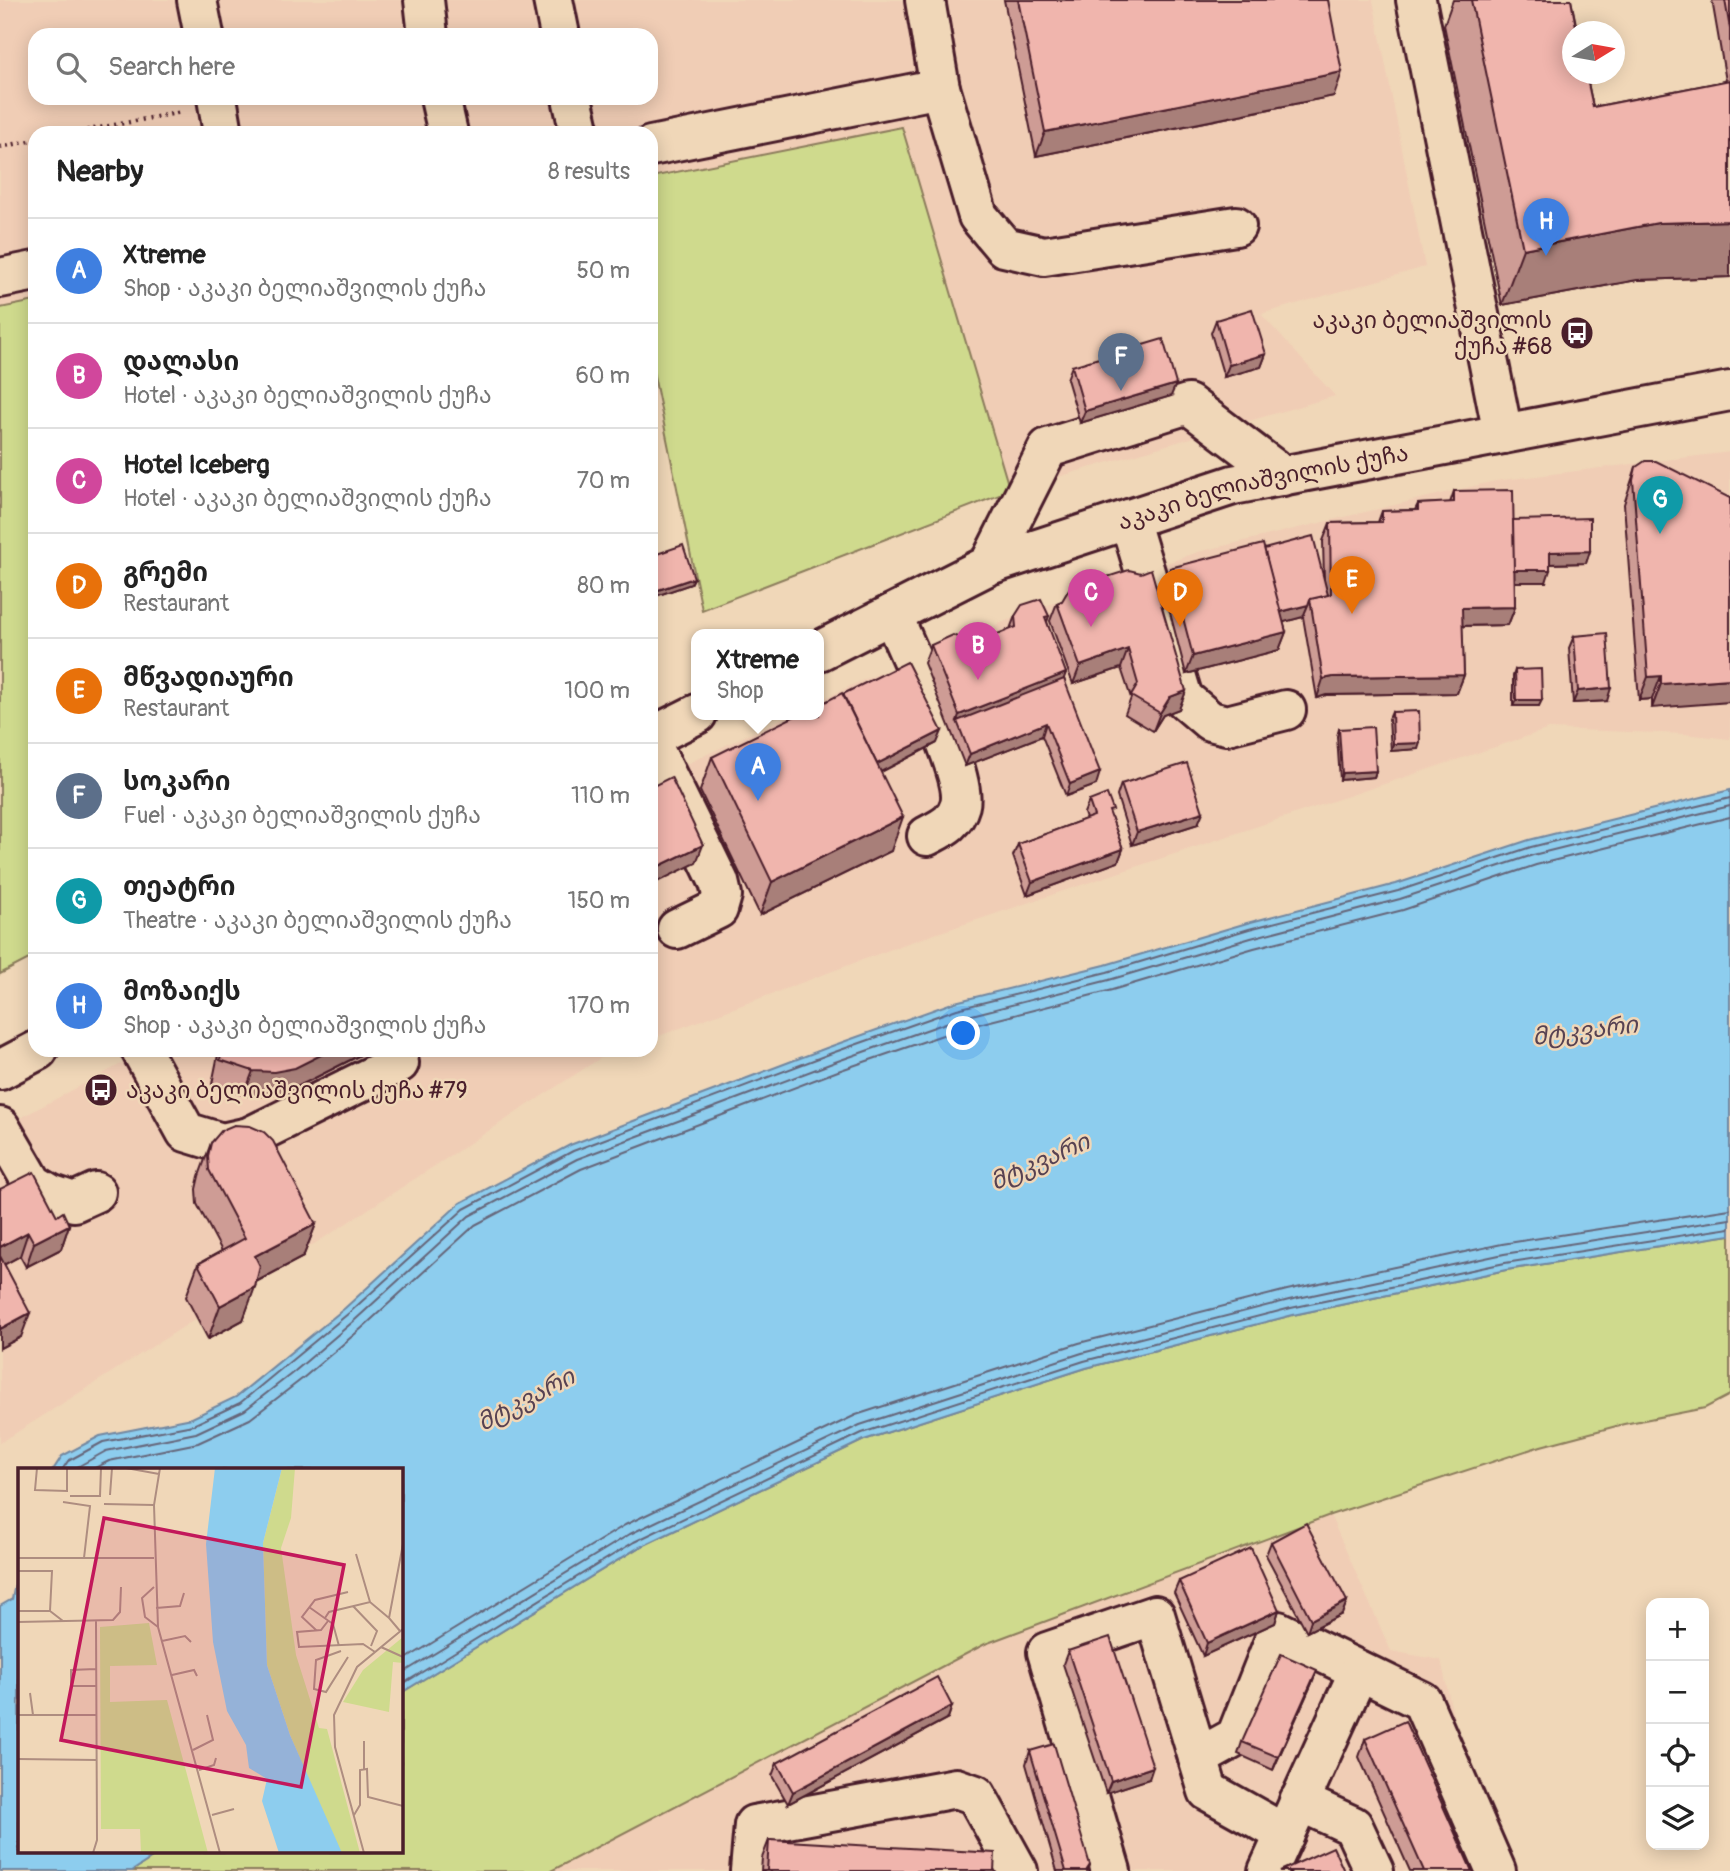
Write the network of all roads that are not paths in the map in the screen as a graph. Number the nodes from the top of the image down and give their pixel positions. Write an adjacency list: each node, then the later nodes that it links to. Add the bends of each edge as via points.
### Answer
1 (197, 0): 6 (main road)
2 (424, 0): 7 (main road)
3 (553, 0): 8 (main road)
4 (925, 0): 9 (main road)
5 (1416, 0): 19 (main road)
6 (203, 28)
7 (427, 28)
8 (559, 28)
9 (940, 88): 14 (main road); 15 (main road, via 978,216 1004,247 1044,256)
10 (441, 105): 12 (main road)
11 (573, 105): 13 (main road)
12 (446, 126)
13 (578, 126)
14 (658, 145)
15 (1236, 226)
16 (28, 272): 17 (main road)
17 (0, 278)
18 (1730, 391): 19 (main road, აკაკი ბელიაშვილის ქუჩა)
19 (1503, 434): 20 (main road, აკაკი ბელიაშვილის ქუჩა)
20 (1283, 476): 21 (main road, აკაკი ბელიაშვილის ქუჩა, via 1233,485); 22 (main road, via 1188,404 1048,449)
21 (1129, 519): 22 (main road, აკაკი ბელიაშვილის ქუჩა); 25 (main road, via 1183,698 1210,720 1227,725)
22 (989, 565): 23 (main road, აკაკი ბელიაშვილის ქუჩა)
23 (892, 614): 24 (main road, აკაკი ბელიაშვილის ქუჩა); 29 (main road, via 959,779 961,803 951,823)
24 (824, 648)
25 (1286, 710)
26 (691, 717): 27 (main road)
27 (658, 734)
28 (658, 757): 30 (main road, via 722,895 718,909)
29 (927, 836)
30 (677, 929)
31 (28, 1055): 34 (main road)
32 (145, 1057): 33 (main road, via 186,1132 222,1143 250,1137)
33 (400, 1063)
34 (0, 1070)
35 (0, 1127): 36 (main road, via 33,1184 74,1202)
36 (96, 1192)
37 (1359, 1671): 38 (main road, via 1278,1631 1236,1737); 39 (main road); 45 (main road, via 1422,1701)
38 (1198, 1758): 39 (main road, via 1208,1791); 42 (main road, via 1155,1615 1047,1652)
39 (1292, 1817): 43 (main road); 44 (main road, via 1353,1826)
40 (750, 1871): 41 (main road, via 754,1825 956,1788 976,1795)
41 (1018, 1871)
42 (1111, 1871)
43 (1268, 1871)
44 (1374, 1871)
45 (1496, 1871)

